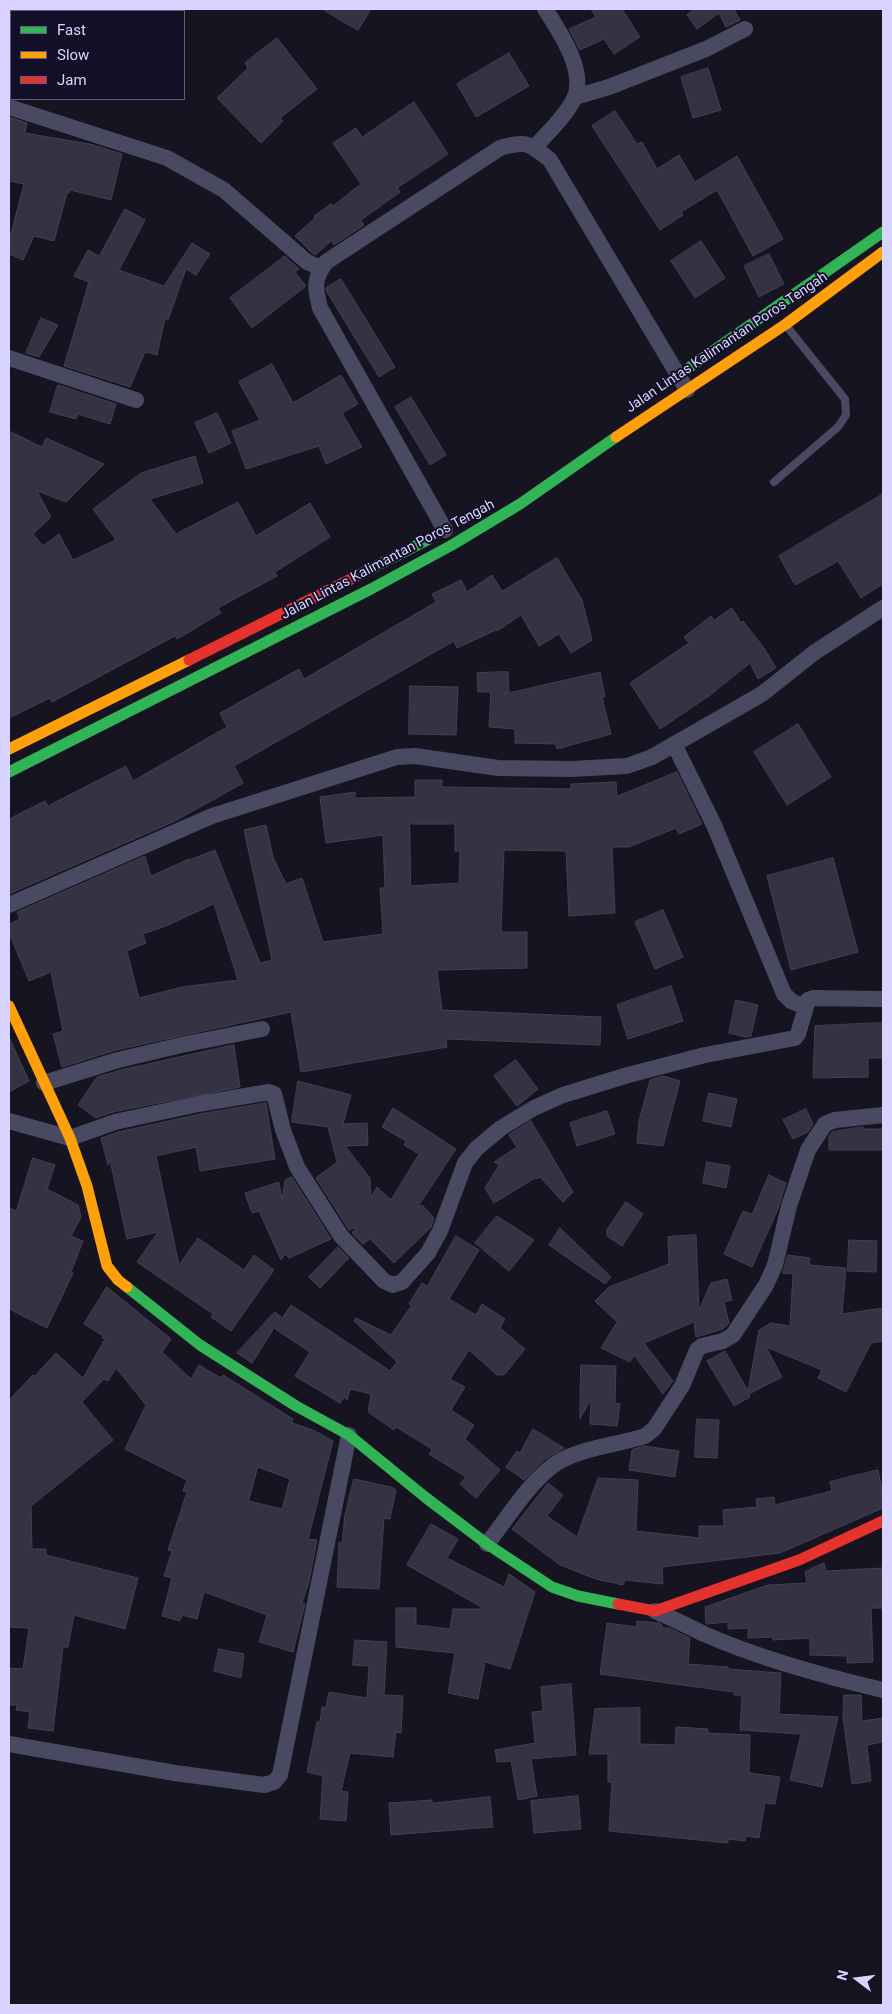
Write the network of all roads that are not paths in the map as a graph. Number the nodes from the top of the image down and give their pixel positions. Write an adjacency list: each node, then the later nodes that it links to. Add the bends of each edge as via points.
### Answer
1 (545, 9): 3 (street, via 569,47 577,80)
2 (745, 29): 3 (street, via 689,56)
3 (575, 97): 5 (street, via 564,115)
4 (9, 107): 8 (street, via 167,158 224,190 307,262)
5 (535, 147): 8 (street, via 519,142 500,148); 11 (street, via 550,160)
6 (883, 232): 11 (main road, Jalan Lintas Kalimantan Poros Tengah)
7 (883, 252): 9 (main road, Jalan Lintas Kalimantan Poros Tengah)
8 (321, 268): 15 (street, via 315,289 320,308)
9 (786, 324): 12 (main road, Jalan Lintas Kalimantan Poros Tengah); 14 (lane, via 845,399 846,415 838,427)
10 (9, 358): 13 (street)
11 (674, 378): 12 (street)
12 (687, 390): 19 (main road, Jalan Lintas Kalimantan Poros Tengah, via 520,504 452,545)
13 (136, 400)
14 (774, 482)
15 (449, 528): 18 (main road, Jalan Lintas Kalimantan Poros Tengah)
16 (883, 608): 17 (street, via 815,652 762,694)
17 (674, 744): 20 (street, via 627,766 571,769 498,768 415,756 397,757 212,816); 23 (street, via 721,841 784,994)
18 (9, 749)
19 (9, 772)
20 (9, 905)
21 (883, 999): 23 (street, via 814,998 808,1000)
22 (9, 1006): 25 (main road)
23 (804, 1007): 28 (street, via 798,1034 794,1038 705,1055 628,1075 563,1095 501,1128 465,1163 440,1231 428,1253 402,1282 394,1285 384,1281 341,1236 296,1167 274,1094 268,1092 198,1104 115,1122)
24 (262, 1029): 25 (street, via 118,1060)
25 (44, 1083): 28 (main road)
26 (883, 1116): 31 (street, via 835,1120 820,1130 808,1150 789,1206 775,1265 766,1285 733,1335 697,1350 682,1386 654,1429 645,1436 581,1452 560,1461 536,1481)
27 (9, 1121): 28 (street)
28 (70, 1138): 29 (main road, via 87,1186 108,1266 118,1280 200,1345 296,1406)
29 (349, 1435): 31 (main road); 34 (street, via 280,1775 274,1782 264,1784 175,1773)
30 (883, 1521): 32 (main road, via 799,1560)
31 (487, 1544): 32 (main road, via 552,1587 578,1596)
32 (655, 1611): 33 (street, via 762,1656)
33 (883, 1690)
34 (9, 1744)

